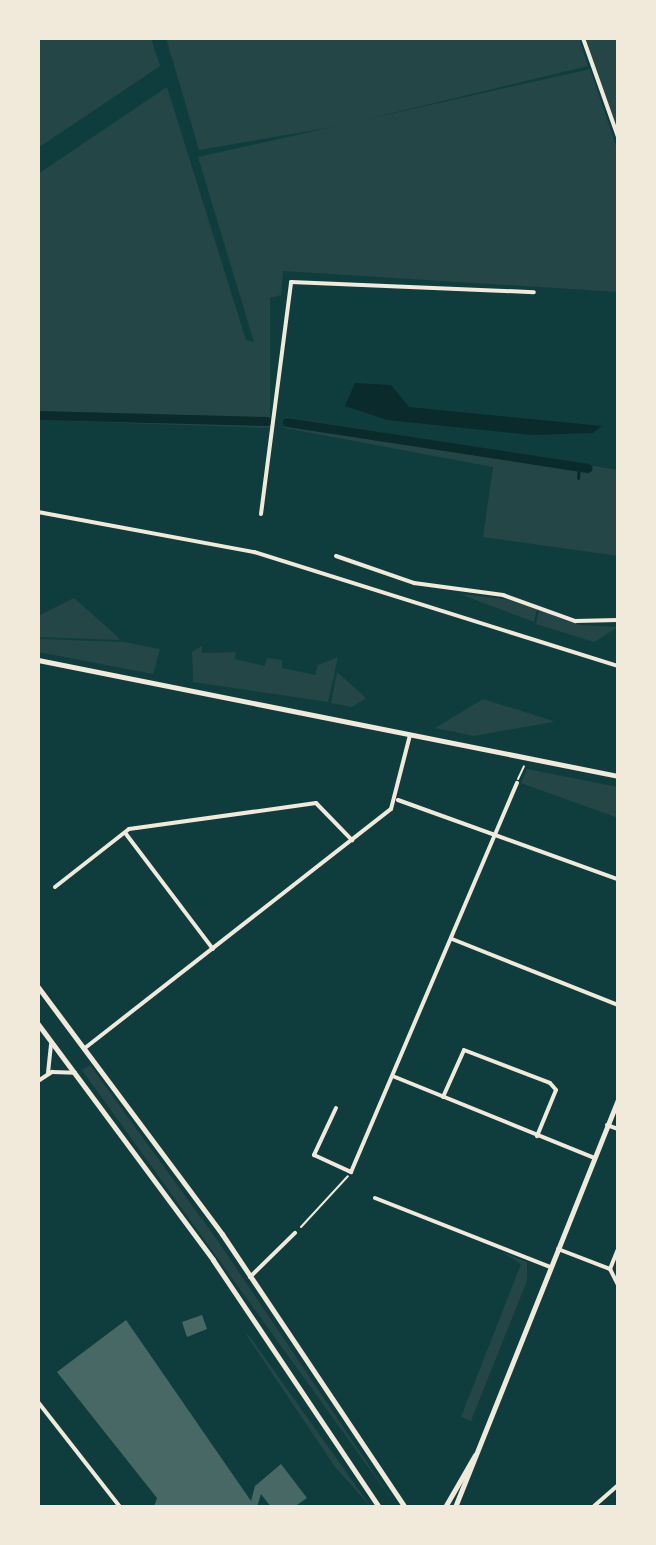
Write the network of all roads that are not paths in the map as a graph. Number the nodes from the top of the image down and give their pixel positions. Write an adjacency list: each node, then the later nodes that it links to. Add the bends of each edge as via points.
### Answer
1 (583, 38): 2 (street)
2 (618, 137)
3 (534, 292): 5 (street, via 291,282)
4 (38, 512): 9 (street, via 254,552)
5 (261, 514)
6 (336, 556): 7 (street, via 414,583 503,595 575,621)
7 (618, 620)
8 (38, 660): 10 (main road)
9 (618, 666)
10 (410, 732): 11 (main road); 13 (street)
11 (618, 776)
12 (517, 783): 15 (street)
13 (398, 800): 15 (street); 16 (street)
14 (126, 834): 16 (street, via 316,803); 18 (street); 20 (street)
15 (495, 836): 17 (street); 19 (street)
16 (352, 840): 20 (street)
17 (618, 879)
18 (55, 887)
19 (452, 939): 22 (street); 28 (street)
20 (213, 949): 25 (street)
21 (38, 987): 25 (main road)
22 (618, 1005)
23 (38, 1024): 24 (main road)
24 (50, 1039): 26 (street); 27 (main road)
25 (85, 1048): 43 (main road)
26 (48, 1073): 27 (street); 29 (street)
27 (77, 1074): 49 (main road)
28 (395, 1077): 30 (street); 32 (street, via 351,1172 314,1155)
29 (38, 1081)
30 (443, 1097): 35 (street); 35 (street, via 464,1050 550,1083 556,1090)
31 (618, 1099): 33 (main road)
32 (336, 1108)
33 (607, 1125): 34 (street); 36 (main road)
34 (618, 1129)
35 (537, 1136): 36 (street)
36 (594, 1158): 39 (main road)
37 (375, 1198): 41 (street)
38 (295, 1233): 43 (street)
39 (558, 1249): 41 (main road); 42 (street)
40 (618, 1249): 42 (street)
41 (550, 1267): 46 (main road)
42 (610, 1269): 44 (street)
43 (250, 1277): 50 (main road)
44 (618, 1285)
45 (38, 1402): 48 (street)
46 (475, 1454): 51 (main road); 52 (main road)
47 (618, 1485): 53 (street)
48 (120, 1507)
49 (379, 1507)
50 (405, 1507)
51 (445, 1507)
52 (455, 1507)
53 (593, 1507)

